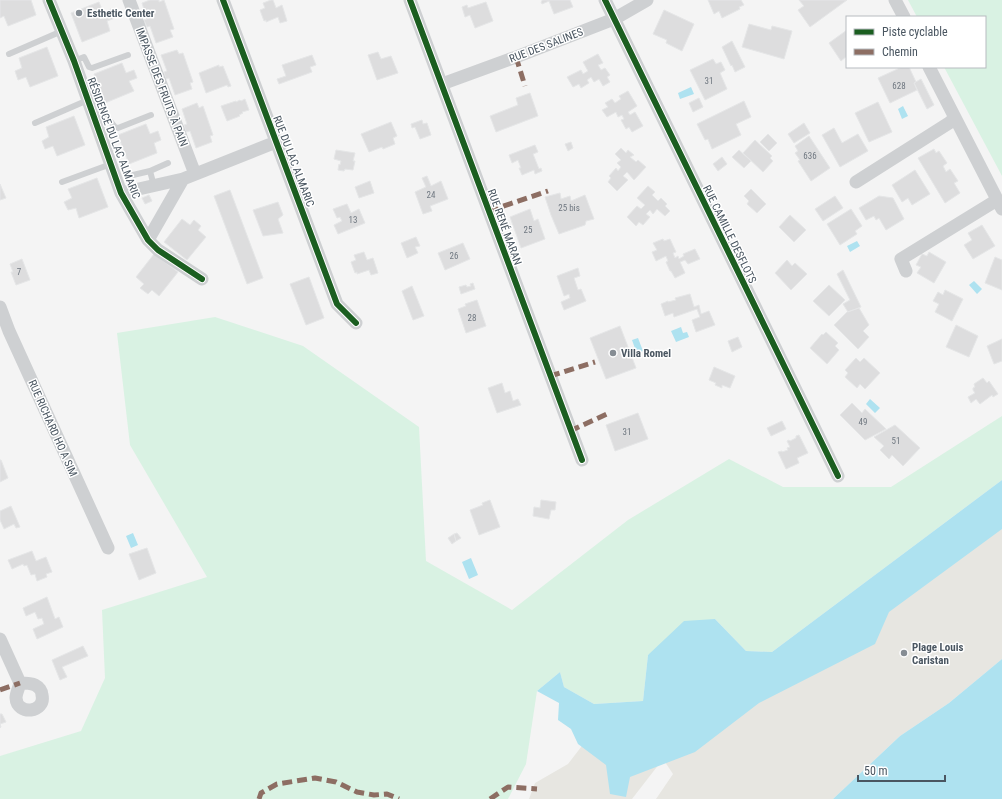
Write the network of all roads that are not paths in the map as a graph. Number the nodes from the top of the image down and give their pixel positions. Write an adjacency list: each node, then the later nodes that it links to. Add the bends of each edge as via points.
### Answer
1 (49, 0): 10 (street, RÉSIDENCE DU LAC ALMARIC)
2 (129, 0): 26 (street, IMPASSE DES FRUITS À PAIN)
3 (223, 0): 21 (street, RUE DU LAC ALMARIC)
4 (410, 0): 15 (street, RUE RENÉ MARAN)
5 (605, 0): 9 (street, RUE CAMILLE DESFLOTS)
6 (648, 0): 9 (street, RUE DES SALINES)
7 (895, 0): 8 (street)
8 (903, 16)
9 (614, 19): 15 (street, RUE DES SALINES); 38 (street, RUE CAMILLE DESFLOTS)
10 (62, 31): 11 (lane); 13 (street, RÉSIDENCE DU LAC ALMARIC)
11 (9, 54)
12 (128, 55): 13 (lane, via 92,68 84,57)
13 (74, 61): 16 (street, RÉSIDENCE DU LAC ALMARIC)
14 (930, 68): 18 (street)
15 (442, 84): 37 (street, RUE RENÉ MARAN)
16 (88, 100): 19 (street, RÉSIDENCE DU LAC ALMARIC); 20 (lane)
17 (151, 115): 19 (lane, via 118,128 107,117)
18 (955, 118): 28 (street); 31 (street)
19 (96, 121): 23 (street, RÉSIDENCE DU LAC ALMARIC)
20 (35, 124)
21 (276, 142): 26 (street); 36 (street, RUE DU LAC ALMARIC, via 337,304)
22 (168, 163): 24 (lane)
23 (111, 164): 27 (lane); 30 (street, RÉSIDENCE DU LAC ALMARIC)
24 (150, 171): 25 (lane); 29 (lane)
25 (133, 175)
26 (189, 177): 29 (street); 32 (street)
27 (62, 182)
28 (856, 182)
29 (154, 186): 30 (street)
30 (121, 193): 32 (street, RÉSIDENCE DU LAC ALMARIC)
31 (1000, 205): 33 (street, via 901,259)
32 (148, 240): 34 (street, RÉSIDENCE DU LAC ALMARIC, via 158,250)
33 (906, 271)
34 (202, 279)
35 (0, 307): 39 (street, RUE RICHARD HO A SIM)
36 (356, 323)
37 (582, 460)
38 (838, 476)
39 (108, 548)
40 (0, 638): 41 (street)
41 (20, 683)

